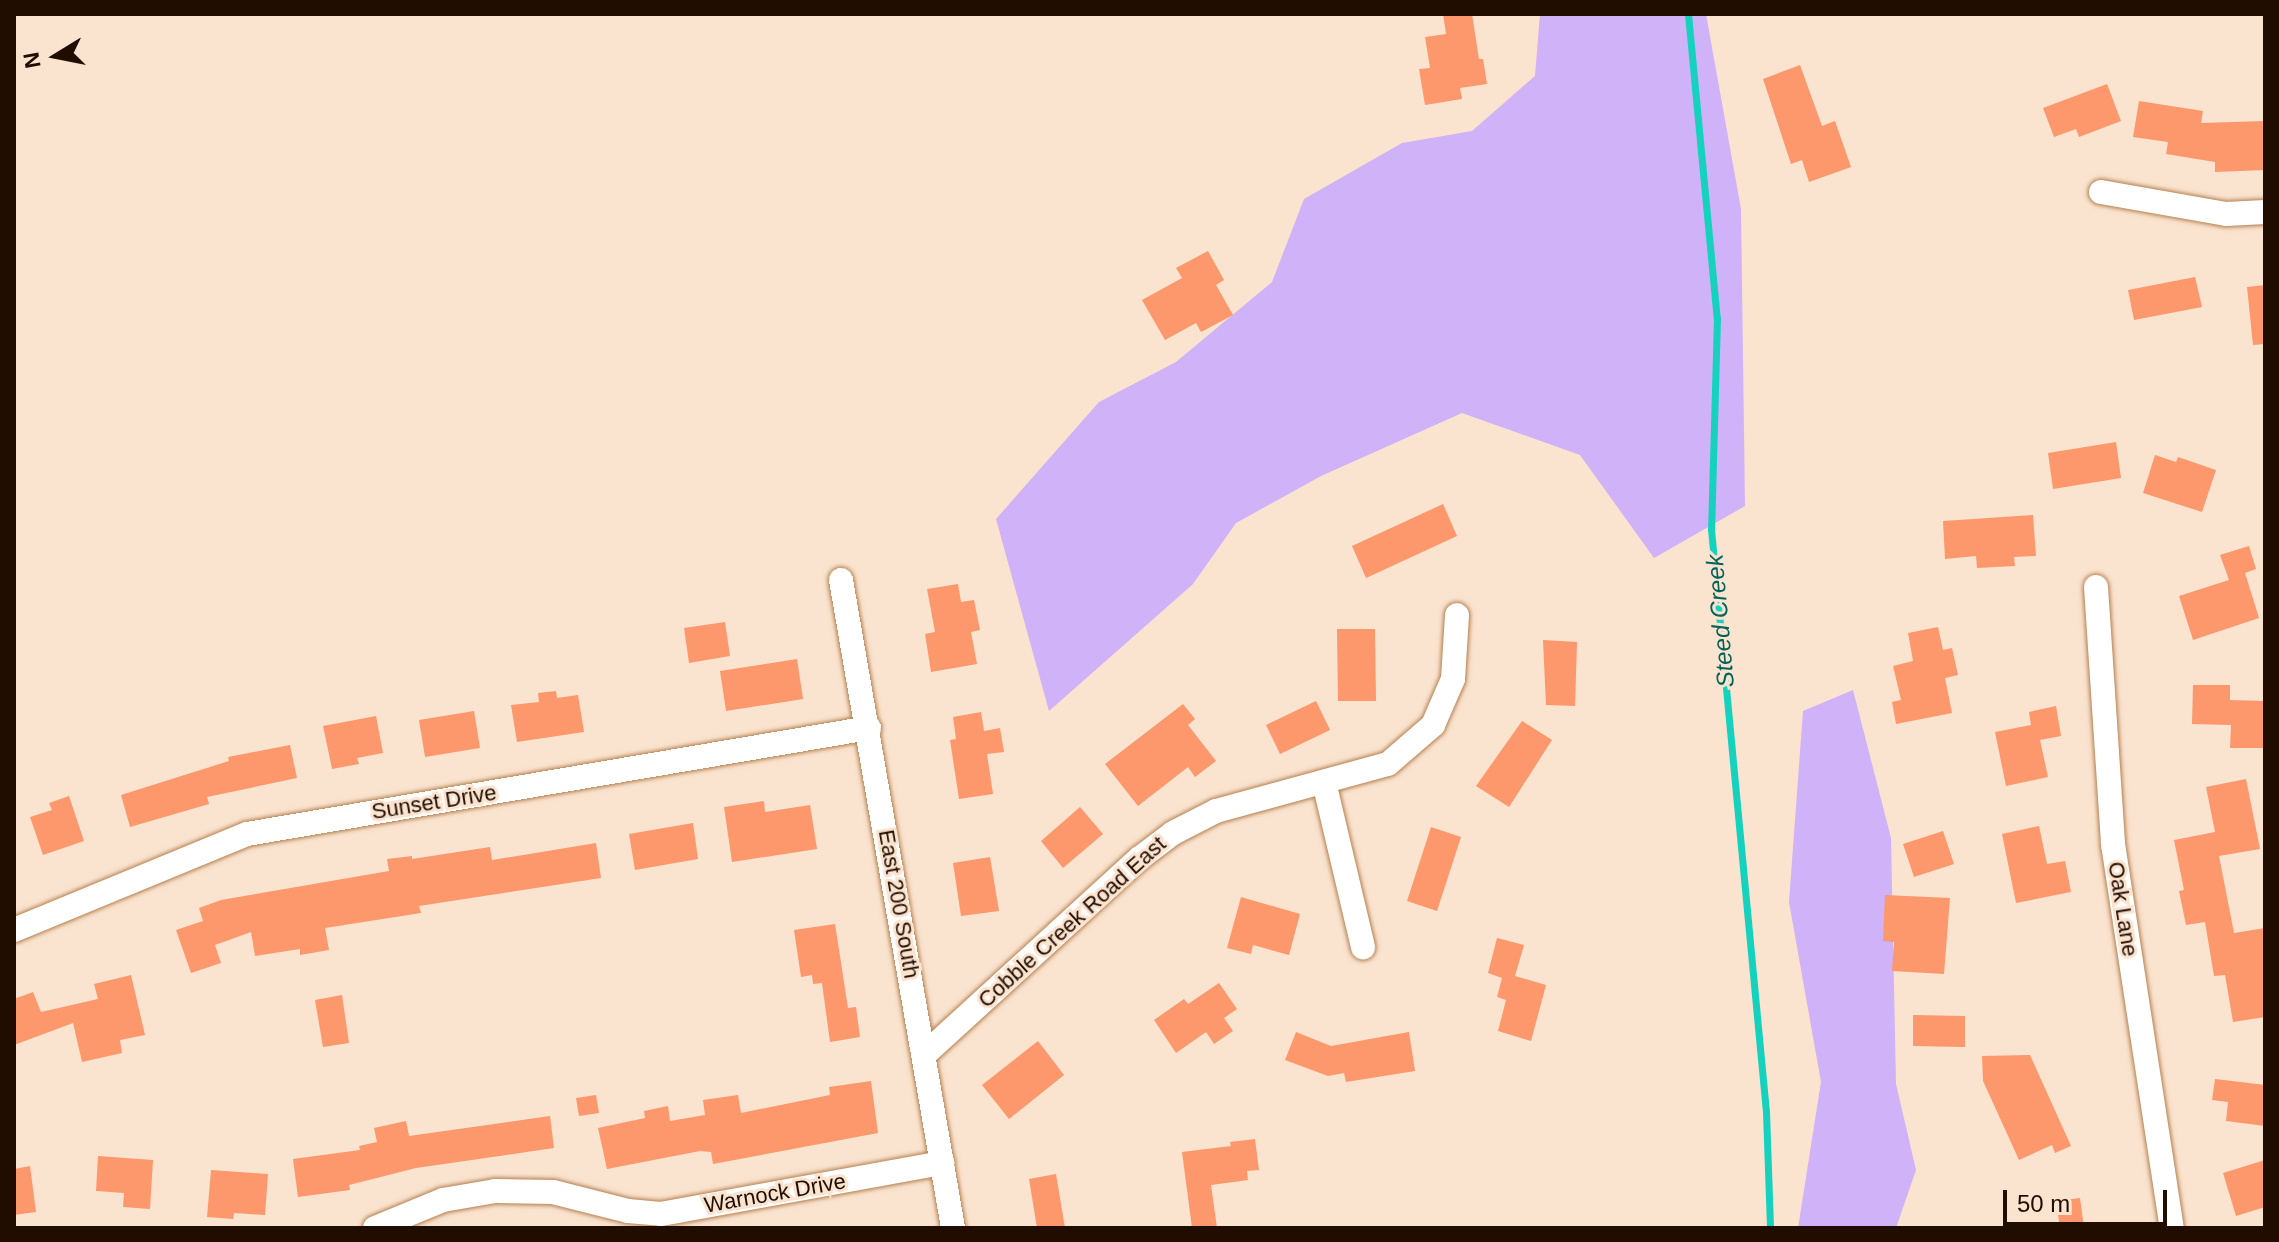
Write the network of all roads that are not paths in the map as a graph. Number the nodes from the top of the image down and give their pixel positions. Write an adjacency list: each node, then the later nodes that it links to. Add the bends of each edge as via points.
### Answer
1 (2101, 192): 2 (street, via 2226,214)
2 (2265, 212)
3 (841, 580): 6 (street, East 200 South)
4 (2096, 587): 14 (street, Oak Lane, via 2113,844)
5 (1457, 615): 7 (street, Cobble Creek Road East, via 1453,679 1433,725 1388,764)
6 (869, 728): 8 (street, Sunset Drive, via 247,834); 10 (street, East 200 South)
7 (1324, 782): 9 (street); 10 (street, Cobble Creek Road East, via 1216,811 1173,833)
8 (14, 930)
9 (1363, 947)
10 (925, 1054): 11 (street, East 200 South)
11 (942, 1163): 12 (street, Warnock Drive, via 661,1214 553,1192 495,1191 443,1200); 13 (street, East 200 South)
12 (375, 1228)
13 (953, 1228)
14 (2172, 1228)

